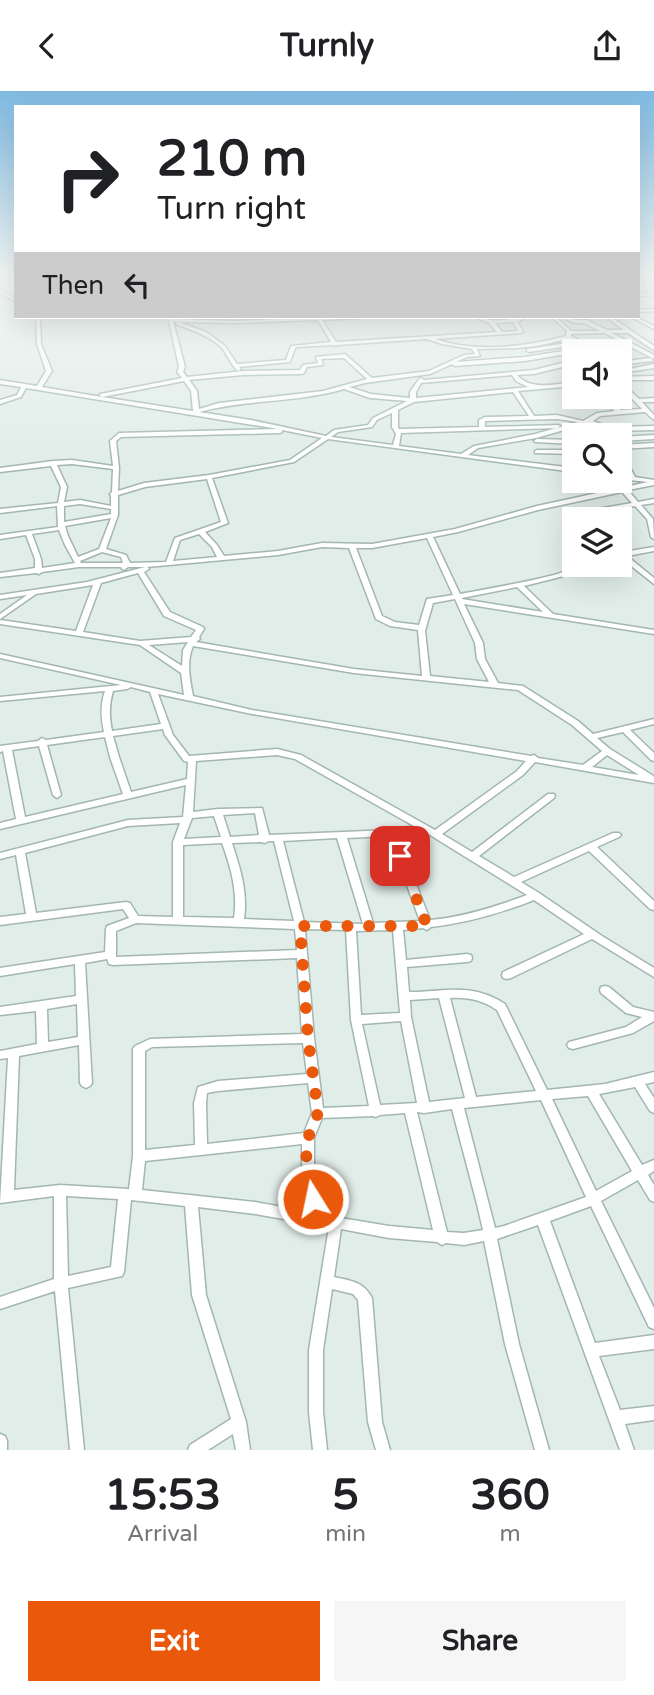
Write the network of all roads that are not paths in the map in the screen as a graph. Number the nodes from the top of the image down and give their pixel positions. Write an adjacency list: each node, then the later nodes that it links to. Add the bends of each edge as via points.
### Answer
1 (39, 340): 41 (street, via 50,371)
2 (175, 340): 33 (street, via 180,372)
3 (213, 340): 27 (street)
4 (332, 340): 15 (street)
5 (387, 340): 15 (street)
6 (432, 340): 16 (street)
7 (516, 340): 12 (street)
8 (530, 340): 11 (street)
9 (545, 340): 11 (street)
10 (577, 340): 17 (street, via 581,343)
11 (533, 343): 12 (street)
12 (519, 344): 16 (street); 17 (street)
13 (632, 344): 14 (street)
14 (652, 344)
15 (335, 345): 27 (street, via 295,347 288,361)
16 (474, 348): 20 (street)
17 (529, 350): 21 (street)
18 (632, 350): 26 (street)
19 (562, 354): 21 (street)
20 (478, 355): 22 (street); 23 (street)
21 (539, 357): 22 (street)
22 (483, 362): 23 (street)
23 (453, 364): 29 (street)
24 (562, 364): 31 (street)
25 (632, 364): 26 (street)
26 (652, 364): 28 (street)
27 (235, 366): 30 (street)
28 (632, 369)
29 (430, 372): 34 (street); 37 (street)
30 (243, 373): 33 (street); 34 (street, via 302,372 306,366 321,364 318,358 346,356)
31 (514, 374): 37 (street); 43 (street)
32 (651, 378): 35 (street); 38 (street)
33 (187, 380): 46 (street); 55 (street, via 194,391)
34 (371, 380): 42 (street)
35 (632, 380)
36 (0, 381): 39 (street)
37 (420, 382): 47 (street)
38 (654, 384)
39 (25, 386): 41 (street); 50 (street, via 19,396)
40 (562, 386): 43 (street)
41 (39, 387): 46 (street)
42 (344, 387): 47 (street); 55 (street)
43 (538, 389): 44 (street)
44 (514, 391): 47 (street); 58 (street)
45 (632, 395): 49 (street)
46 (93, 396): 55 (street)
47 (413, 400): 53 (street)
48 (654, 400): 49 (street)
49 (638, 401): 54 (street)
50 (0, 402)
51 (599, 409): 57 (street)
52 (617, 409): 56 (street)
53 (395, 410): 69 (street); 70 (street, via 370,426 336,431)
54 (647, 410): 56 (street); 59 (street)
55 (194, 411): 67 (street)
56 (620, 411): 57 (street)
57 (599, 414): 60 (street)
58 (532, 417): 60 (street); 64 (street, via 483,419)
59 (654, 418)
60 (587, 421): 61 (street); 62 (street)
61 (578, 423)
62 (591, 423)
63 (562, 425): 64 (street)
64 (482, 428): 69 (street)
65 (562, 428): 72 (street)
66 (654, 428): 68 (street)
67 (289, 430): 70 (street); 83 (street, via 119,435 113,441)
68 (632, 430)
69 (398, 431): 75 (street)
70 (327, 437): 75 (street); 86 (street, via 292,461)
71 (654, 437): 73 (street)
72 (537, 438): 74 (street); 78 (street); 80 (street, via 487,444)
73 (632, 438)
74 (562, 441)
75 (396, 446): 80 (street)
76 (653, 446): 77 (street)
77 (632, 447)
78 (537, 452): 79 (street); 82 (street)
79 (562, 452)
80 (461, 456): 82 (street)
81 (53, 463): 83 (street); 85 (street); 97 (street, via 64,487)
82 (537, 464): 84 (street)
83 (116, 467): 93 (street)
84 (562, 468)
85 (0, 470)
86 (209, 477): 93 (street); 103 (street, via 225,523)
87 (632, 478): 88 (street)
88 (651, 483): 89 (street); 90 (street)
89 (632, 488)
90 (654, 492)
91 (610, 493): 95 (street)
92 (628, 493): 96 (street)
93 (113, 494): 101 (street)
94 (654, 501): 96 (street)
95 (566, 502): 98 (street); 105 (street)
96 (638, 503): 99 (street); 107 (street, via 651,521)
97 (58, 505): 100 (street); 101 (street, via 80,502); 102 (street)
98 (572, 507)
99 (622, 507)
100 (0, 511)
101 (115, 511): 102 (street); 110 (street)
102 (61, 526): 104 (street); 113 (street)
103 (201, 532): 112 (street); 114 (street, via 177,539)
104 (28, 533): 106 (street); 119 (street)
105 (429, 536): 108 (street); 128 (street)
106 (0, 537)
107 (654, 537)
108 (352, 547): 112 (street, via 322,545); 131 (street, via 379,617)
109 (654, 549): 111 (street)
110 (103, 550): 113 (street); 115 (street, via 124,556)
111 (632, 552)
112 (221, 558): 114 (street)
113 (77, 563): 115 (street); 119 (street)
114 (169, 563): 117 (street)
115 (127, 564): 117 (street); 122 (street)
116 (632, 564): 124 (street)
117 (155, 565): 118 (street)
118 (140, 571): 122 (street); 136 (street, via 167,614 200,629)
119 (39, 572): 121 (street)
120 (562, 573): 125 (street)
121 (0, 575)
122 (117, 577): 123 (street)
123 (98, 581): 126 (street); 132 (street)
124 (654, 582)
125 (519, 585): 128 (street); 129 (street)
126 (38, 591): 127 (street); 130 (street)
127 (0, 597)
128 (458, 599): 129 (street); 131 (street, via 430,601); 140 (street)
129 (550, 615): 133 (street)
130 (0, 620): 132 (street)
131 (422, 628): 139 (street)
132 (79, 632): 135 (street)
133 (654, 632)
134 (180, 642): 135 (street); 136 (street); 136 (street)
135 (140, 643): 138 (street)
136 (192, 644): 138 (street); 139 (street, via 354,671)
137 (0, 656): 141 (street)
138 (185, 672): 144 (street)
139 (426, 676): 140 (street)
140 (495, 686): 150 (street, via 527,692)
141 (136, 687): 142 (street); 143 (street)
142 (110, 689): 145 (street); 149 (street, via 105,704)
143 (153, 690): 144 (street); 147 (street)
144 (189, 698): 154 (street)
145 (0, 699)
146 (654, 721): 148 (street)
147 (166, 726): 149 (street); 156 (street, via 174,745)
148 (625, 729): 150 (street); 155 (street)
149 (110, 732): 151 (street); 161 (street, via 115,763)
150 (592, 737): 153 (street)
151 (42, 741): 152 (street); 160 (street)
152 (3, 748): 165 (street)
153 (607, 751): 157 (street); 158 (street)
154 (534, 758): 157 (street); 169 (street)
155 (654, 758)
156 (192, 760): 159 (street); 167 (street, via 286,753)
157 (585, 768): 158 (street)
158 (654, 780)
159 (191, 781): 161 (street); 164 (street)
160 (57, 795)
161 (128, 795): 165 (street)
162 (551, 796): 179 (street)
163 (218, 812): 164 (street); 172 (street, via 259,810); 175 (street)
164 (187, 818): 174 (street); 177 (street, via 128,823)
165 (21, 821): 166 (street)
166 (0, 826)
167 (423, 827): 168 (street); 169 (street)
168 (392, 833): 170 (street); 191 (street)
169 (435, 834): 179 (street)
170 (341, 835): 173 (street); 189 (street)
171 (616, 835): 176 (street)
172 (265, 840): 173 (street); 175 (street)
173 (278, 840): 188 (street)
174 (178, 842): 175 (street); 185 (street)
175 (224, 842): 187 (street, via 238,880)
176 (590, 846): 180 (street); 182 (street)
177 (20, 850): 178 (street); 183 (street)
178 (0, 856)
179 (472, 857): 180 (street)
180 (514, 881): 181 (street)
181 (536, 895): 191 (street, via 480,916); 193 (street)
182 (654, 907)
183 (32, 917): 184 (street, via 126,905); 186 (street)
184 (135, 919): 185 (street); 195 (street, via 111,929)
185 (178, 920): 187 (street)
186 (0, 921)
187 (239, 922): 188 (street)
188 (300, 926): 192 (street); 194 (street)
189 (369, 926): 190 (street); 192 (street)
190 (398, 926): 191 (street); 198 (street)
191 (427, 926)
192 (351, 927): 210 (street)
193 (592, 935): 200 (street); 201 (street)
194 (302, 954): 195 (street, via 130,963 113,961); 211 (street)
195 (110, 955): 197 (street)
196 (467, 958): 198 (street)
197 (80, 960): 199 (street); 205 (street)
198 (402, 964): 203 (street)
199 (0, 972)
200 (654, 973)
201 (507, 975)
202 (606, 990): 208 (street, via 630,1010)
203 (404, 996): 204 (street); 209 (street)
204 (444, 996): 222 (street, via 478,993 501,1007); 223 (street)
205 (82, 999): 206 (street); 212 (street)
206 (41, 1006): 207 (street); 214 (street)
207 (0, 1011)
208 (654, 1016): 213 (street, via 629,1030)
209 (406, 1017): 210 (street); 225 (street)
210 (356, 1020): 228 (street)
211 (308, 1038): 218 (street); 232 (street, via 150,1043 139,1049)
212 (84, 1040): 214 (street); 219 (street)
213 (573, 1045)
214 (43, 1046): 215 (street)
215 (14, 1052): 216 (street); 238 (street)
216 (0, 1055)
217 (654, 1077): 220 (street)
218 (312, 1078): 229 (street); 231 (street, via 202,1090)
219 (86, 1083)
220 (638, 1083): 221 (street); 226 (street)
221 (591, 1091): 222 (street); 234 (street)
222 (546, 1096): 223 (street); 239 (street)
223 (472, 1103): 224 (street)
224 (457, 1105): 225 (street); 244 (street)
225 (424, 1108): 227 (street)
226 (654, 1108)
227 (410, 1109): 228 (street); 245 (street)
228 (376, 1112): 229 (street)
229 (318, 1113): 230 (street)
230 (308, 1138): 231 (street); 242 (street, via 308,1179)
231 (201, 1149): 232 (street)
232 (139, 1156): 236 (street)
233 (654, 1165): 234 (street)
234 (638, 1171): 237 (street); 239 (street)
235 (60, 1190): 236 (street); 238 (street); 247 (street)
236 (130, 1195): 240 (street); 247 (street, via 117,1272)
237 (654, 1196)
238 (4, 1197)
239 (592, 1200): 241 (street); 249 (street)
240 (191, 1201): 242 (street); 254 (street, via 199,1295)
241 (542, 1218): 244 (street); 251 (street)
242 (318, 1219): 243 (street)
243 (336, 1221): 245 (street); 246 (street)
244 (490, 1236): 245 (street); 262 (street, via 517,1364)
245 (442, 1239)
246 (328, 1282): 260 (street, via 316,1350); 261 (street, via 357,1289 365,1298 375,1422)
247 (61, 1283): 248 (street); 257 (street)
248 (0, 1303)
249 (654, 1322)
250 (654, 1342): 251 (street)
251 (590, 1350): 253 (street)
252 (654, 1413): 253 (street)
253 (616, 1418): 263 (street)
254 (239, 1422): 258 (street); 259 (street)
255 (0, 1441): 256 (street)
256 (0, 1450)
257 (77, 1450)
258 (195, 1450)
259 (243, 1450)
260 (320, 1450)
261 (383, 1450)
262 (542, 1450)
263 (627, 1450)

